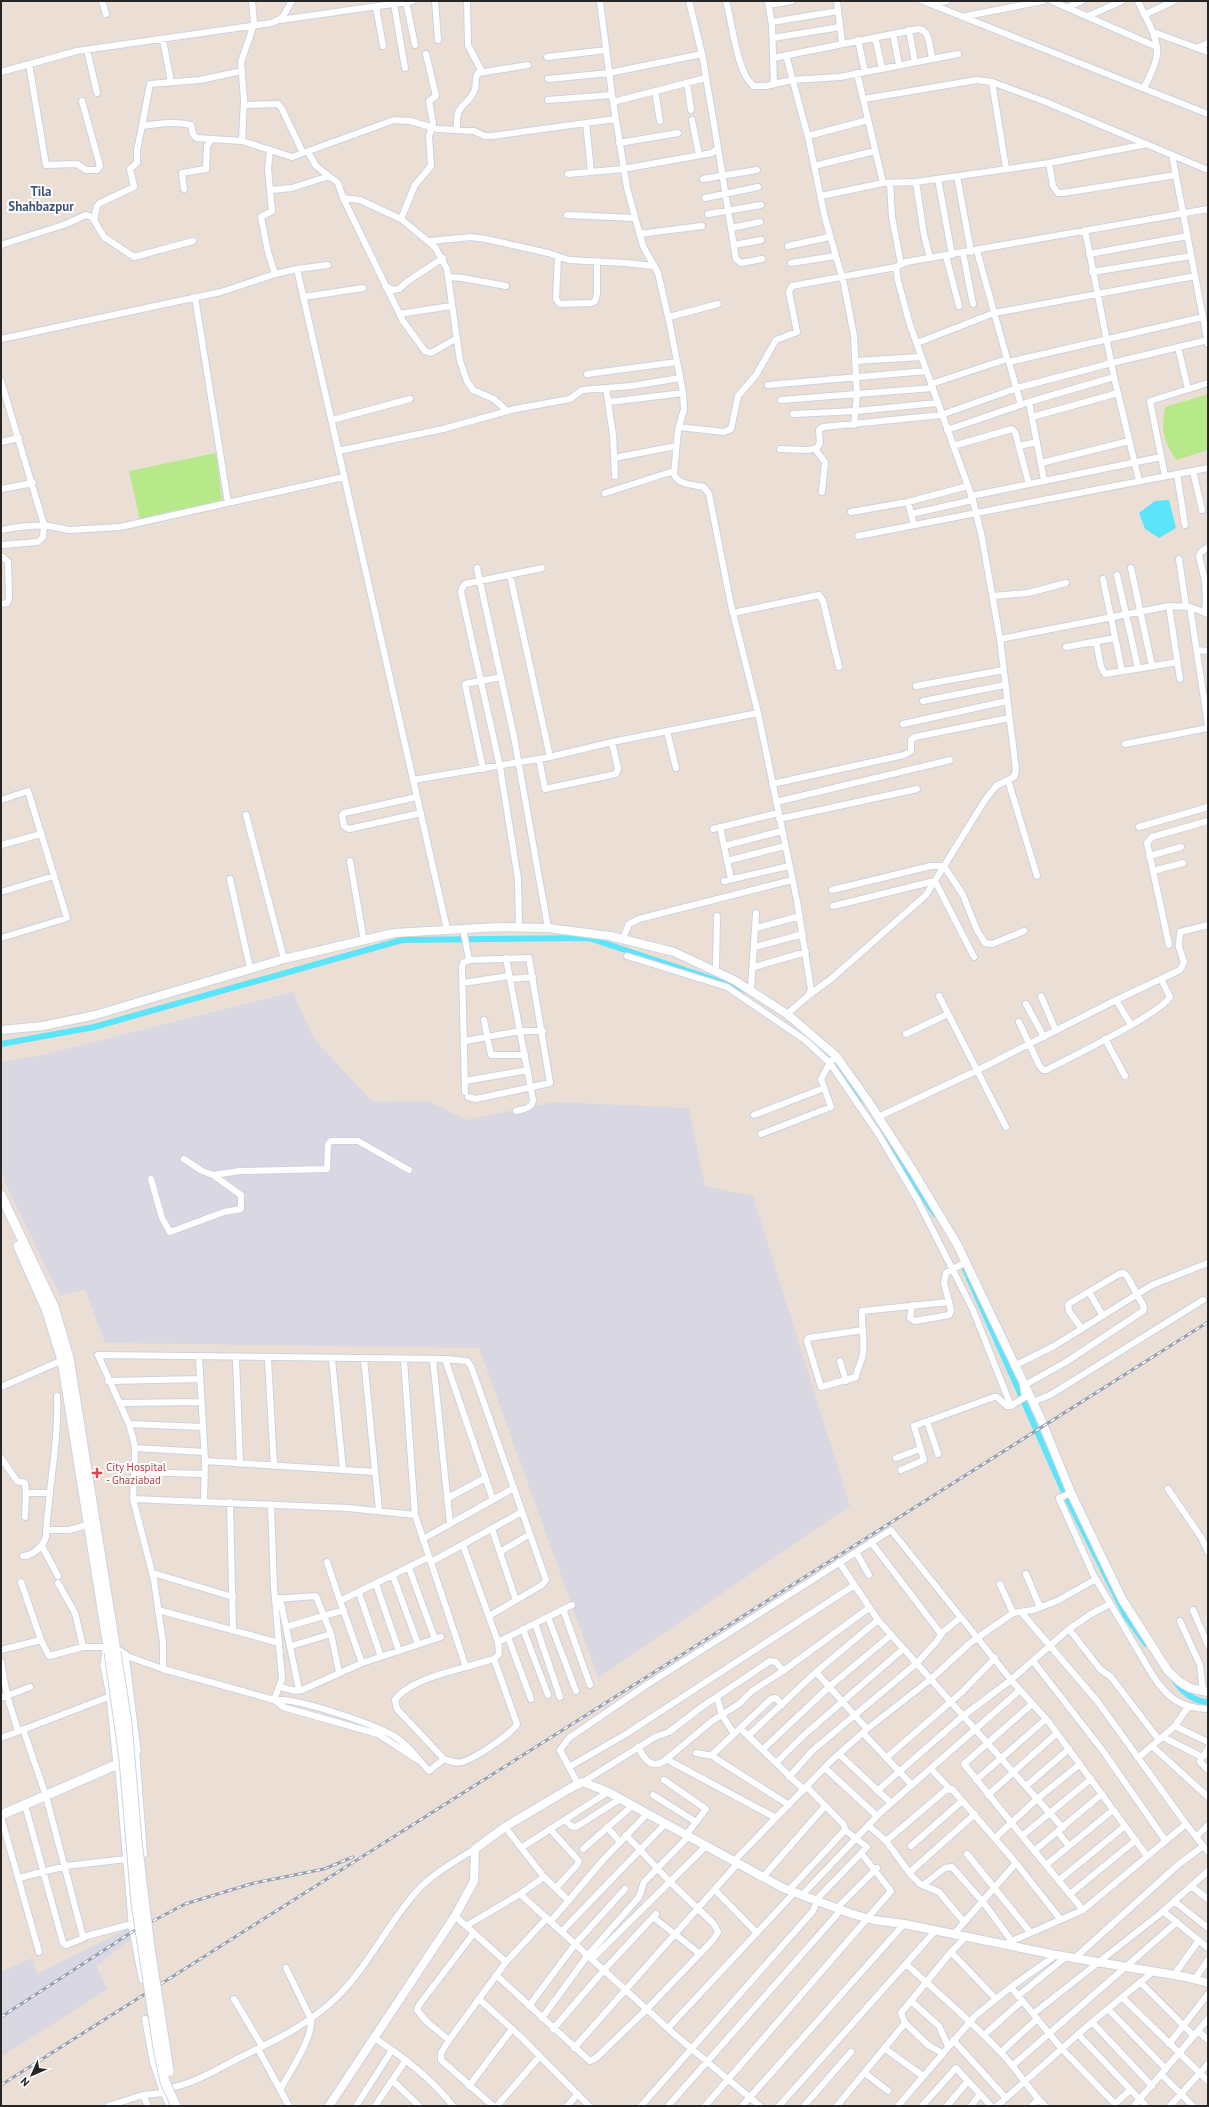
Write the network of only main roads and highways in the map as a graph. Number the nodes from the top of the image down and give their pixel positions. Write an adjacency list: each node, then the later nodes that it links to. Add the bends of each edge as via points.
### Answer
1 (1, 1195): 3 (main road, via 54,1307)
2 (1, 1211): 3 (main road)
3 (58, 1334): 4 (main road)
4 (65, 1359): 5 (main road); 5 (main road, via 87,1525)
5 (114, 1651): 6 (main road, via 105,1665); 6 (main road, via 136,1751); 8 (main road, bridge, via 136,1903 158,2048 166,2082); 9 (main road, bridge, via 127,1722 137,1841 150,1948 172,2085)
6 (118, 1764): 7 (main road)
7 (1, 1816)
8 (176, 2106)
9 (183, 2106)

